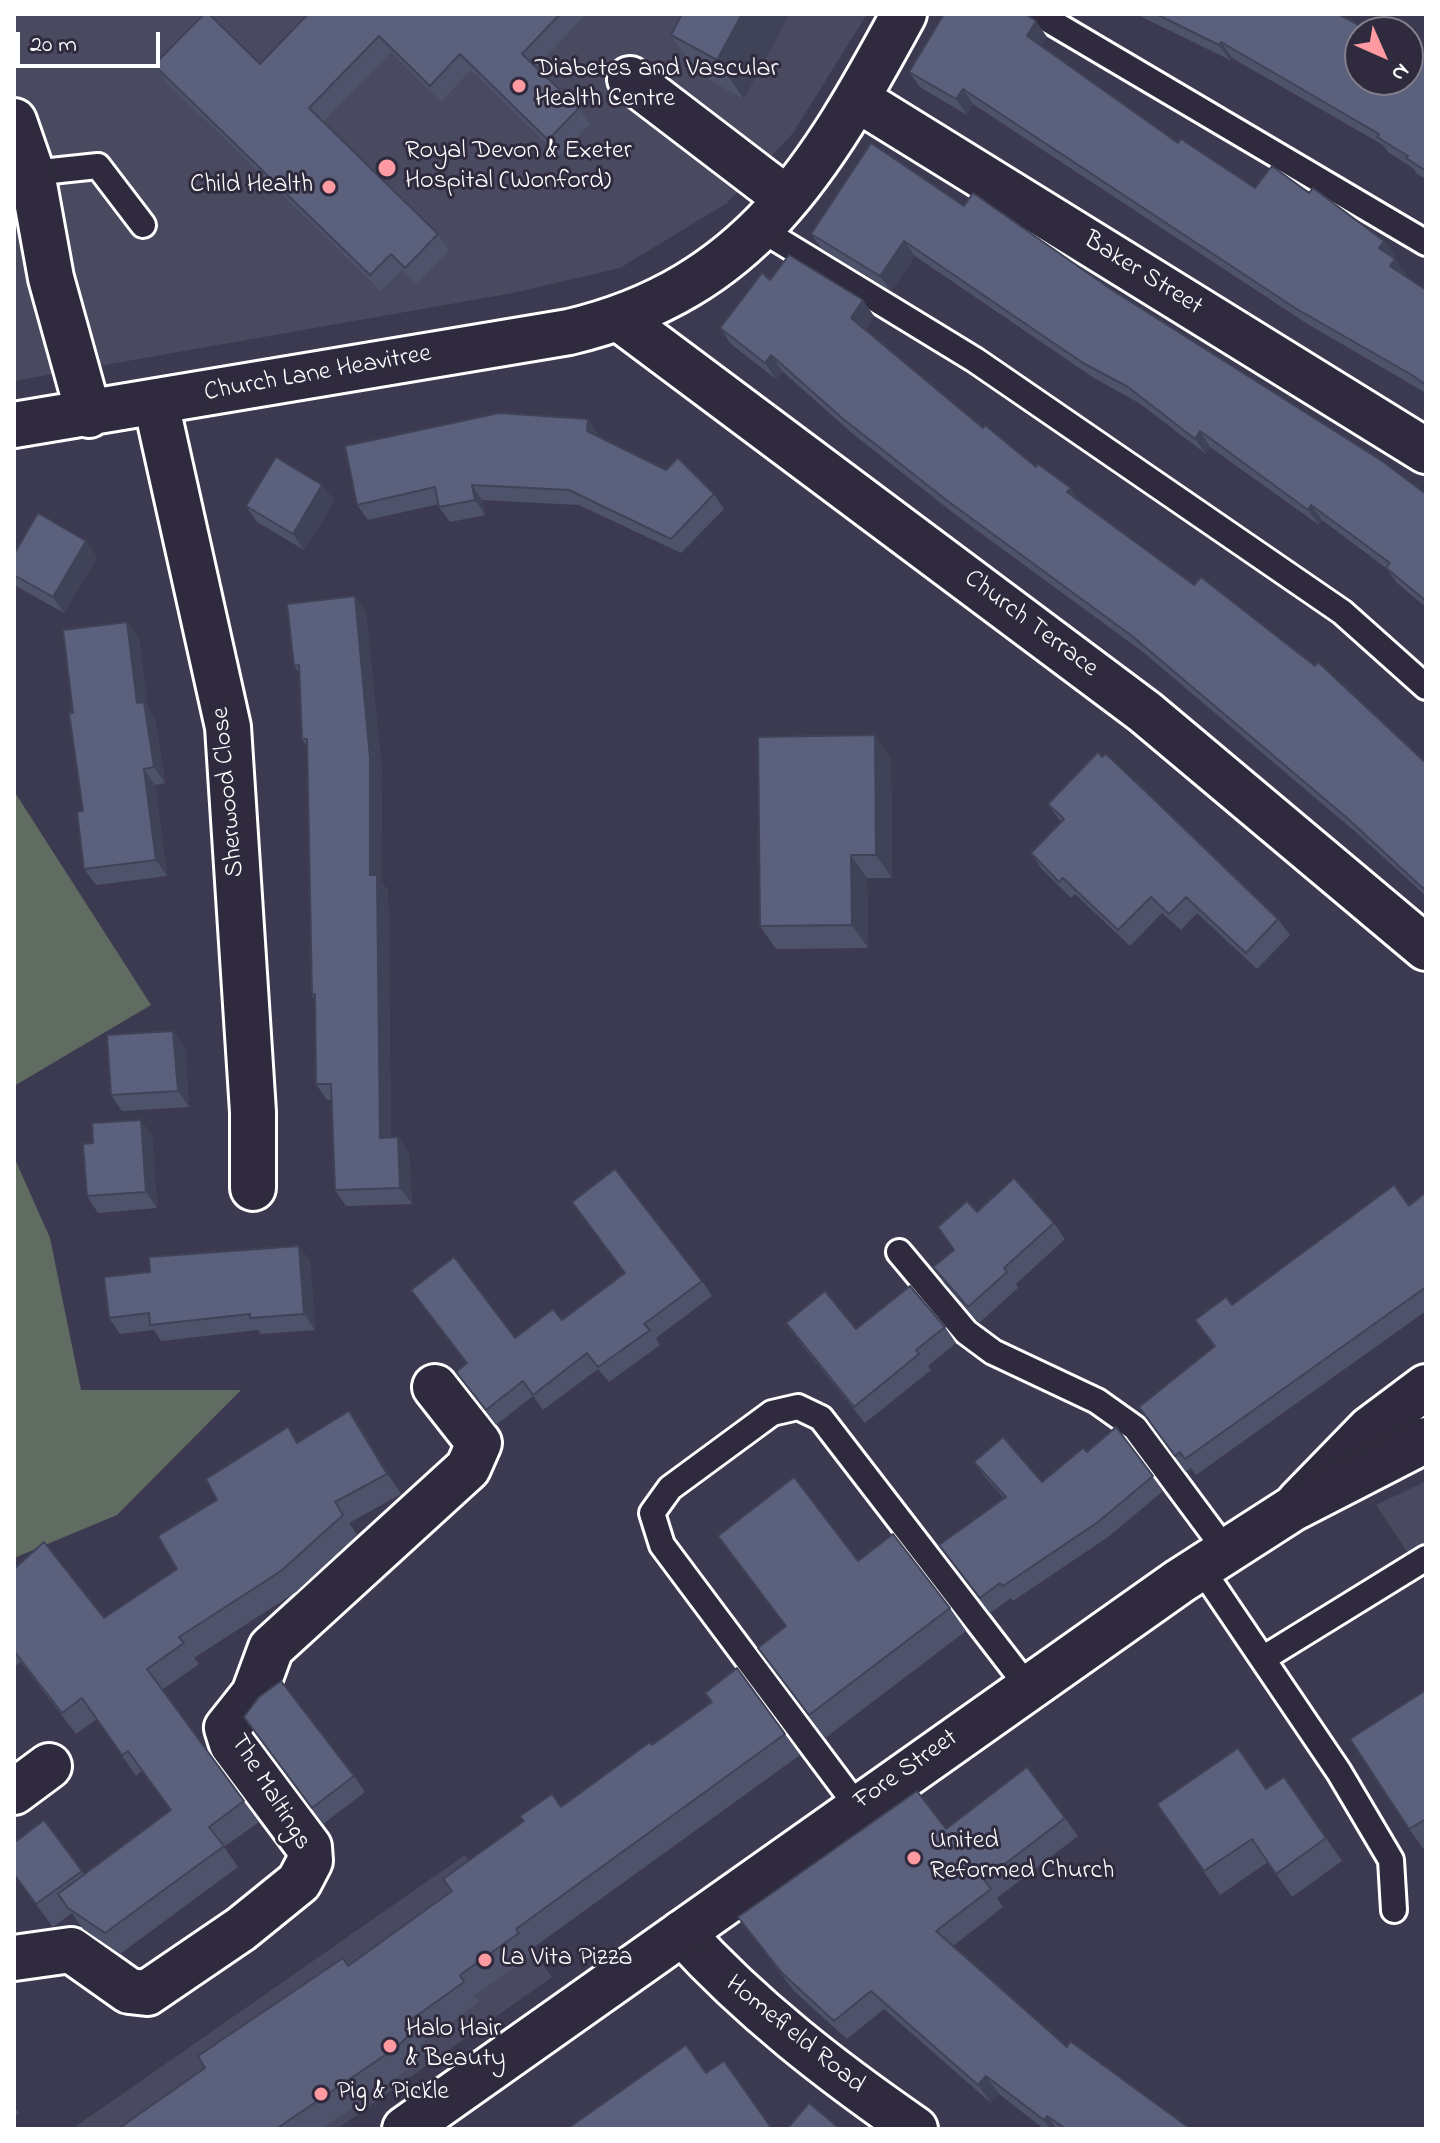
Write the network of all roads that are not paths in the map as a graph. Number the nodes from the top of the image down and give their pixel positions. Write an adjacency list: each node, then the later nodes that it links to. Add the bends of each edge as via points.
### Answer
1 (904, 14): 4 (street, Church Lane Heavitree)
2 (1038, 14): 9 (lane)
3 (630, 79): 7 (street)
4 (857, 99): 7 (street, Church Lane Heavitree, via 829,147); 14 (street, Baker Street)
5 (14, 121): 6 (street)
6 (32, 173): 8 (lane, via 98,166); 12 (street, via 51,278)
7 (774, 214): 10 (street, Church Lane Heavitree, via 688,284); 15 (lane, via 975,360 1329,603)
8 (143, 225)
9 (1426, 243)
10 (621, 320): 11 (street, Church Lane Heavitree); 16 (street, Church Terrace, via 1145,712)
11 (156, 403): 12 (street, Church Lane Heavitree); 17 (street, Sherwood Close, via 228,727 253,1112)
12 (89, 415): 13 (street, Church Lane Heavitree)
13 (14, 425)
14 (1426, 451)
15 (1426, 687)
16 (1426, 948)
17 (253, 1188)
18 (899, 1252): 24 (lane, via 966,1332 993,1352 1097,1401 1135,1428)
19 (435, 1387): 32 (street, The Maltings, via 479,1443 468,1468 271,1648 254,1694 227,1728 232,1744 309,1847 310,1861 299,1882 147,1993 129,1991 71,1950)
20 (1426, 1387): 22 (street, via 1370,1429)
21 (1426, 1440): 22 (street, Fore Street)
22 (1292, 1509): 24 (street, Fore Street)
23 (1426, 1558): 25 (lane)
24 (1214, 1560): 25 (lane); 26 (street, Fore Street)
25 (1264, 1658): 30 (lane, via 1391,1860)
26 (1028, 1687): 29 (street, Fore Street); 29 (lane, via 821,1418 798,1407 772,1413 670,1488 652,1513 662,1545)
27 (49, 1766): 28 (street)
28 (14, 1792)
29 (857, 1806): 31 (street, Fore Street)
30 (1394, 1910)
31 (682, 1933): 33 (street, Fore Street); 34 (street, Homefield Road, via 719,1975 831,2071)
32 (14, 1958)
33 (405, 2129)
34 (915, 2129)

